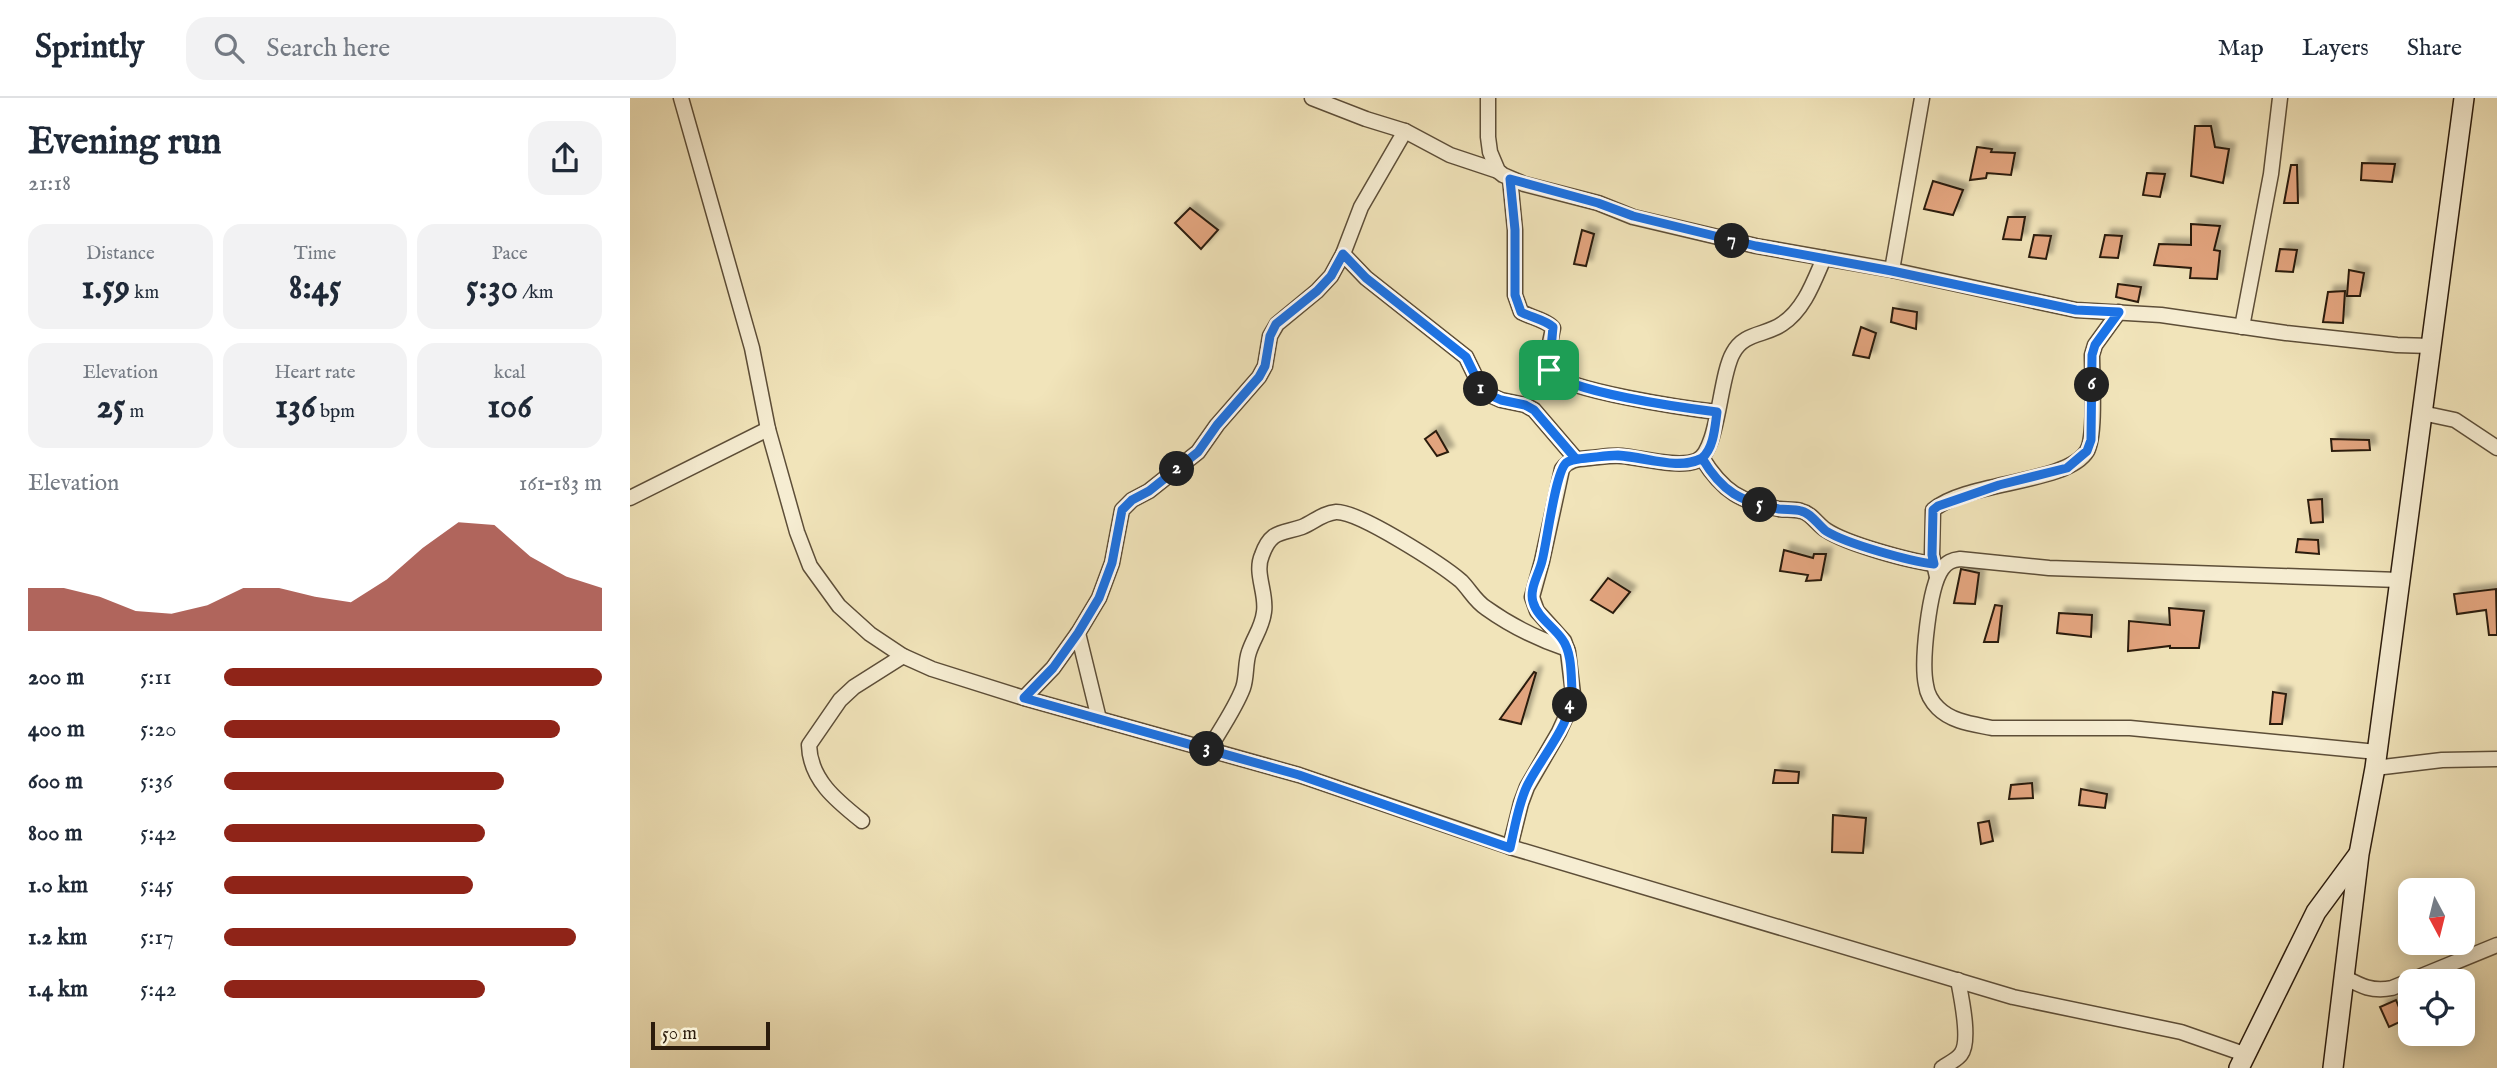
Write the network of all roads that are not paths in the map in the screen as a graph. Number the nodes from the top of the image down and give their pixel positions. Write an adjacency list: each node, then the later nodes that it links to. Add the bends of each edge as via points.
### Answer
1 (681, 98): 17 (street, via 752,348)
2 (1312, 98): 7 (street)
3 (1488, 98): 8 (street, via 1490,152)
4 (1922, 98): 11 (street)
5 (2280, 98): 13 (street, via 2271,174)
6 (2464, 98): 14 (main road)
7 (1405, 131): 8 (street, via 1450,155); 9 (street, via 1361,206)
8 (1504, 175): 10 (street, via 1645,220); 15 (street, via 1515,230 1515,295 1521,312 1553,327 1549,370 1554,377 1591,390)
9 (1343, 254): 20 (street, via 1366,278 1466,357 1483,392 1534,410); 24 (street, via 1317,291 1276,324 1259,377 1198,452 1122,510 1112,563 1099,598)
10 (1824, 258): 11 (street); 15 (street, via 1793,315 1780,326 1753,334 1736,348)
11 (1892, 271): 12 (street, via 2076,310)
12 (2119, 312): 13 (street); 22 (street, via 2092,355 2087,451 2067,468 1938,506 1933,510 1932,527)
13 (2242, 327): 14 (street)
14 (2431, 346): 16 (main road)
15 (1717, 412): 19 (street, via 1712,440)
16 (2422, 413): 18 (street, via 2455,419); 23 (main road)
17 (768, 429): 21 (street); 26 (street, via 810,566 839,606)
18 (2497, 448)
19 (1702, 458): 20 (street, via 1693,463 1618,455); 22 (street, via 1725,488 1744,501 1801,510 1827,531)
20 (1576, 459): 25 (street, via 1562,469 1532,597 1537,611)
21 (630, 498)
22 (1936, 571): 23 (street, via 1960,559 2049,568); 31 (street, via 1925,682 1932,700 1950,718 1992,728 2130,728)
23 (2399, 580): 31 (main road)
24 (1078, 633): 27 (street); 28 (street)
25 (1567, 649): 29 (street, via 1498,617 1415,548 1355,516 1324,515 1277,532 1260,557 1262,628 1249,652 1243,688); 33 (street, via 1573,694 1569,710 1527,787)
26 (903, 656): 27 (street); 32 (street, via 840,700 809,745 820,780)
27 (1024, 698): 28 (street)
28 (1099, 719): 29 (street)
29 (1209, 749): 33 (street)
30 (2497, 759): 31 (street)
31 (2376, 760): 34 (main road)
32 (862, 821)
33 (1510, 848): 37 (street)
34 (2359, 854): 36 (main road); 38 (main road, via 2316,912)
35 (2497, 945): 36 (street, via 2392,988 2372,990)
36 (2344, 977): 40 (main road)
37 (1958, 980): 38 (street, via 2013,997 2181,1032); 39 (street, via 1964,1047)
38 (2243, 1062)
39 (1942, 1068)
40 (2333, 1068)

